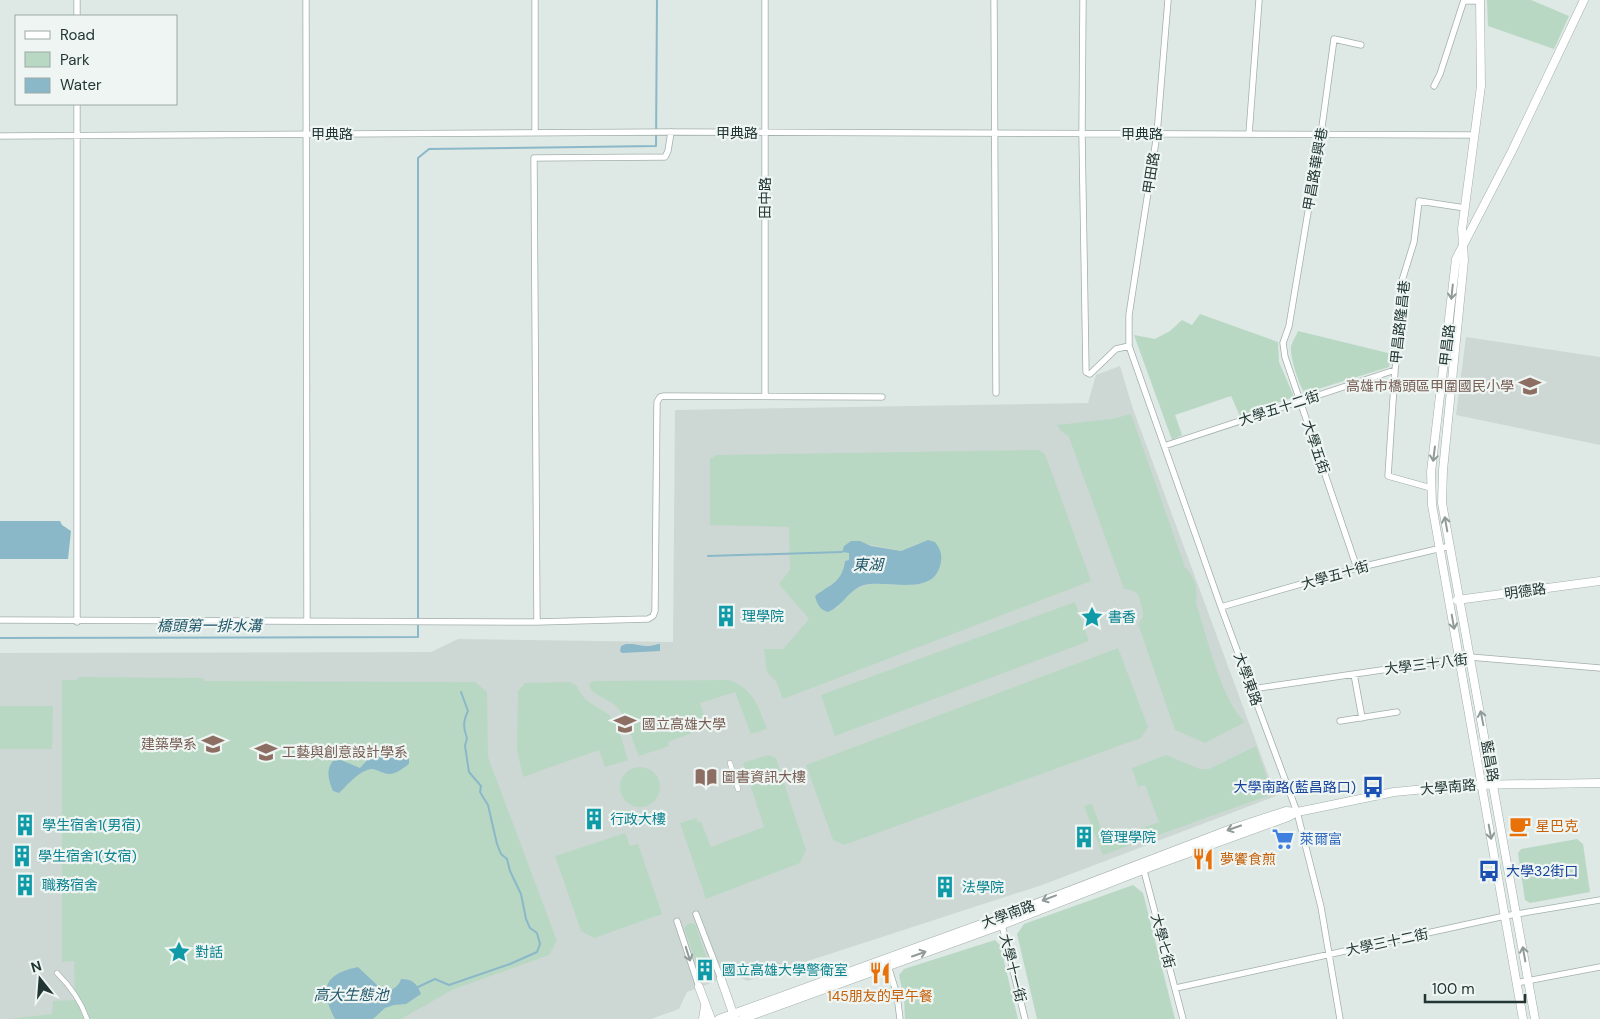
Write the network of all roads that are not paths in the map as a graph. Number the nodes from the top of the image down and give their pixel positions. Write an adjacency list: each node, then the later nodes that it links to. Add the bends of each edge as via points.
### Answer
1 (77, 0): 12 (street)
2 (306, 0): 19 (street)
3 (535, 0): 17 (street)
4 (765, 0): 18 (street, 田中路)
5 (994, 0): 20 (street)
6 (1083, 0): 21 (street)
7 (1168, 0): 22 (street, 甲田路)
8 (1259, 0): 23 (street)
9 (1464, 0): 11 (street); 14 (street)
10 (1584, 0): 29 (street)
11 (1480, 1): 25 (street, 甲昌路, via 1481,86)
12 (77, 15)
13 (1360, 45): 24 (street, 甲昌路華興巷, via 1334,39)
14 (1434, 86)
15 (77, 105): 27 (street)
16 (669, 132): 17 (street, 甲典路); 18 (street, 甲典路); 51 (street, via 665,157 534,158)
17 (535, 133): 19 (street, 甲典路)
18 (765, 133): 20 (street, 甲典路); 34 (street, 田中路)
19 (306, 134): 27 (street, 甲典路); 49 (street)
20 (994, 134): 21 (street, 甲典路); 33 (street)
21 (1082, 134): 22 (street, 甲典路); 31 (street, via 1086,372 1090,374 1116,349)
22 (1157, 134): 23 (street, 甲典路); 31 (street, 甲田路, via 1130,316)
23 (1249, 134): 24 (street, 甲典路)
24 (1321, 134): 25 (street, 甲典路); 30 (street, 甲昌路華興巷)
25 (1474, 135): 28 (street, 甲昌路)
26 (0, 136): 27 (street, 甲典路)
27 (77, 136): 50 (street)
28 (1465, 208): 29 (street, 甲昌路); 32 (street, 甲昌路隆昌巷, via 1419,201 1414,242 1400,287 1402,317)
29 (1462, 245): 38 (street, 甲昌路, one-way to 38, via 1456,259); 39 (street, 甲昌路, via 1464,260)
30 (1289, 326): 36 (street, 大學五街, via 1283,343 1285,357)
31 (1129, 346): 37 (street, 大學東路)
32 (1395, 370): 36 (street, 大學五十二街); 38 (street, 甲昌路隆昌巷, via 1388,476)
33 (996, 393)
34 (765, 396): 35 (street); 51 (street, via 664,396 657,402 656,611 653,616 648,619)
35 (882, 397)
36 (1300, 401): 37 (street, 大學五十二街); 43 (street, 大學五街)
37 (1164, 446): 47 (street, 大學東路)
38 (1431, 488): 40 (street, 甲昌路)
39 (1442, 503): 41 (street, 藍昌路, one-way to 39)
40 (1432, 506): 42 (street, 藍昌路)
41 (1450, 546): 42 (street, 大學五十街); 45 (street, 藍昌路)
42 (1440, 548): 43 (street, 大學五十街); 46 (street, 藍昌路)
43 (1357, 568): 47 (street, 大學五十街)
44 (1600, 581): 45 (street, 明德路)
45 (1460, 599): 46 (street, 明德路); 52 (street, 藍昌路)
46 (1450, 601): 53 (street, 藍昌路, one-way to 53)
47 (1222, 607): 56 (street, 大學東路)
48 (0, 620): 50 (street)
49 (306, 621): 50 (street); 51 (street)
50 (77, 622)
51 (537, 622)
52 (1470, 657): 53 (street, 大學三十八街); 54 (street, 大學三十八街); 63 (street, 藍昌路, one-way to 52)
53 (1459, 658): 55 (street, 大學三十八街); 62 (street, 藍昌路)
54 (1600, 668)
55 (1354, 674): 56 (street, 大學三十八街); 58 (street)
56 (1252, 689): 65 (street, 大學東路)
57 (1397, 712): 58 (street)
58 (1362, 718): 59 (street)
59 (1340, 721)
60 (730, 763): 64 (street)
61 (1600, 783): 63 (street, 大學南路)
62 (1482, 784): 63 (street, 大學南路); 65 (street, 大學南路, via 1394,792); 70 (street, 藍昌路, one-way to 70)
63 (1494, 784): 68 (street, 藍昌路)
64 (738, 789)
65 (1297, 812): 66 (street, 大學南路, via 1286,811 1240,826); 73 (street, 大學東路)
66 (1143, 866): 72 (street, 大學南路); 81 (street, 大學七街)
67 (1600, 900): 68 (street, 大學三十二街)
68 (1517, 913): 70 (street, 大學三十二街); 78 (street, 藍昌路, one-way to 68)
69 (696, 914): 77 (street)
70 (1504, 916): 73 (street, 大學三十二街); 79 (street, 藍昌路)
71 (677, 921): 80 (street, one-way to 80)
72 (1001, 921): 74 (street, 大學南路); 91 (street, 大學十一街)
73 (1330, 954): 81 (street, 大學三十二街); 93 (street, 大學東路)
74 (886, 962): 85 (street, 大學南路); 90 (street, via 897,995)
75 (1600, 967): 78 (street)
76 (57, 974): 86 (street, via 69,984)
77 (721, 978): 82 (street)
78 (1529, 981): 79 (street); 95 (street, 藍昌路)
79 (1516, 983): 94 (street, 藍昌路)
80 (699, 987): 83 (street)
81 (1176, 988): 92 (street, 大學七街)
82 (728, 997): 84 (street); 85 (street)
83 (706, 1004): 87 (street); 88 (street)
84 (734, 1016): 85 (street, 大學南路); 89 (street, 大學南路)
85 (745, 1016)
86 (87, 1019)
87 (703, 1019)
88 (711, 1019)
89 (719, 1019)
90 (900, 1019)
91 (1026, 1019)
92 (1183, 1019)
93 (1340, 1019)
94 (1522, 1019)
95 (1535, 1019)

